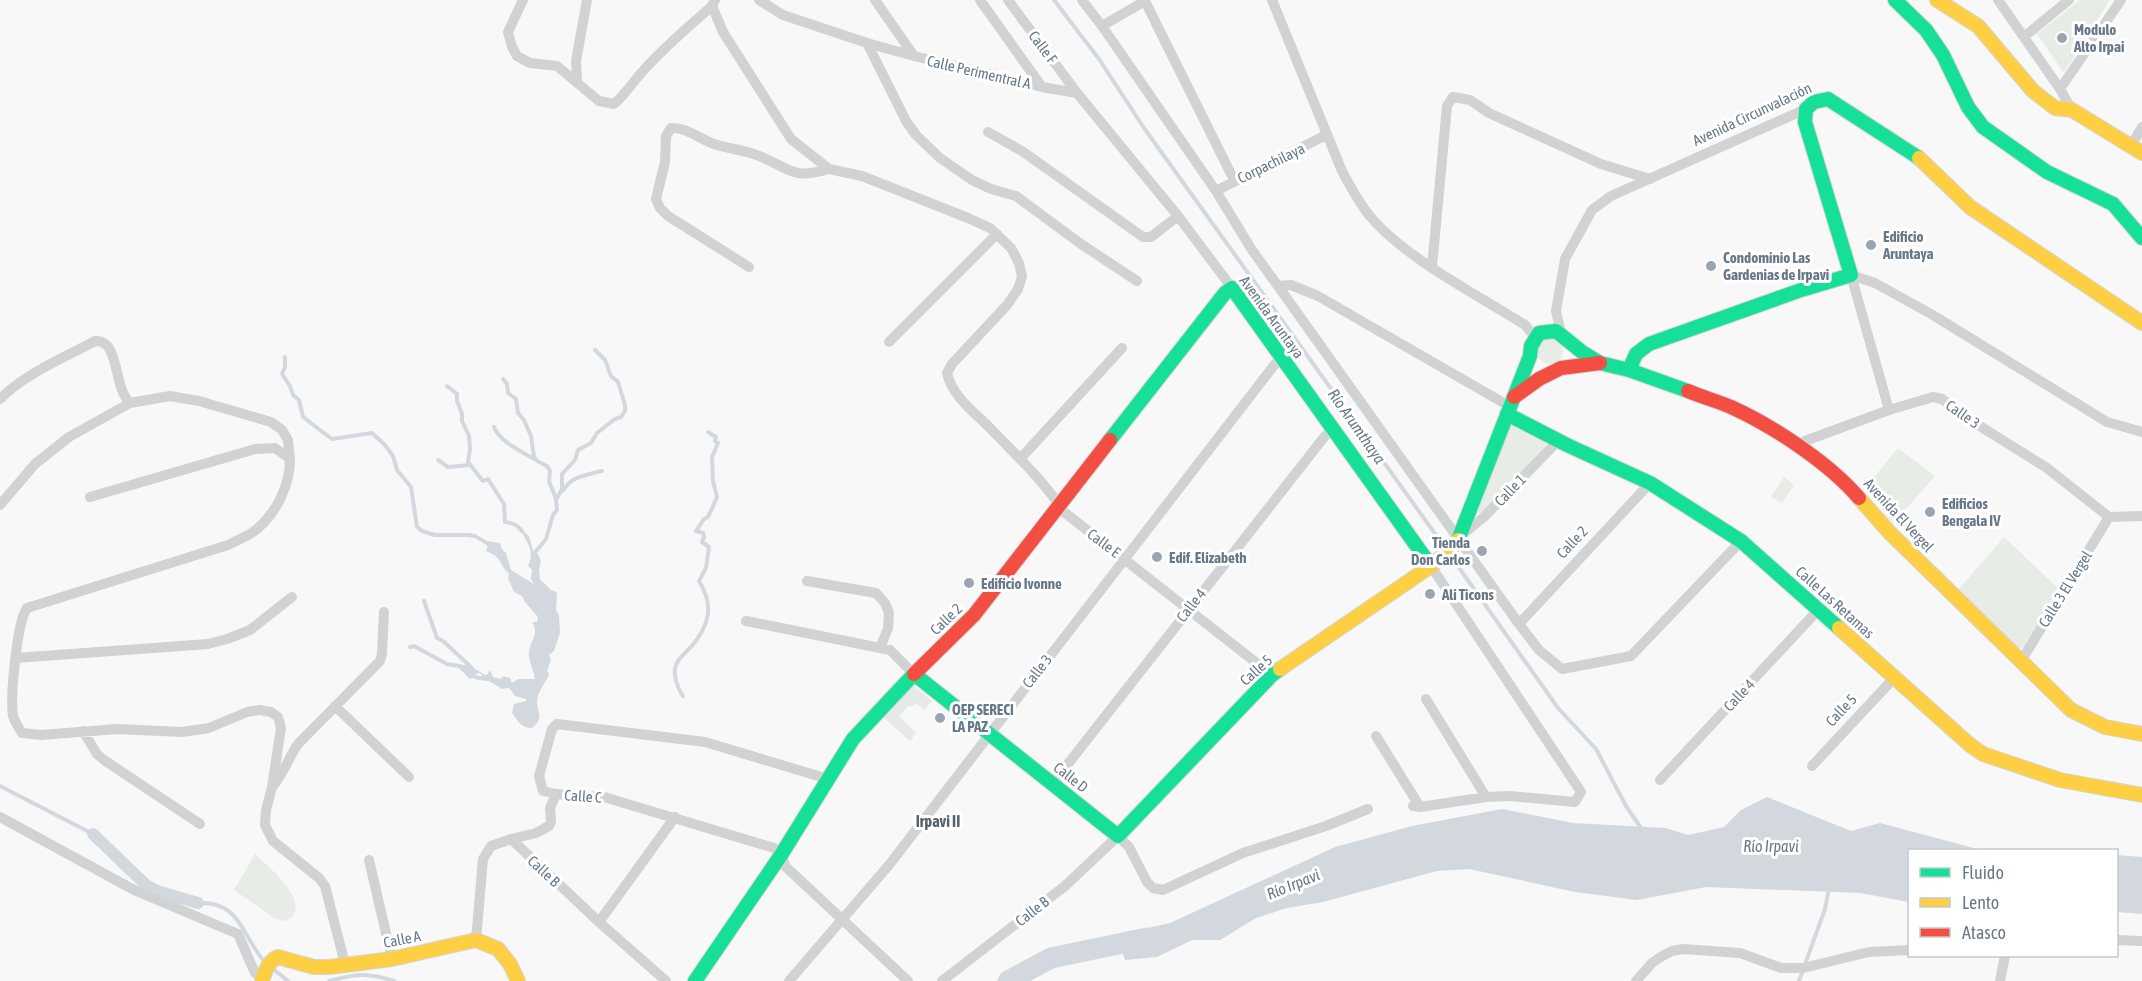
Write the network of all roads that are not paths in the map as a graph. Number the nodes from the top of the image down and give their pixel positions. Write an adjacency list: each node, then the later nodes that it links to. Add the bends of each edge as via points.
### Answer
1 (523, 0): 19 (street, via 508,32 517,56 530,63 557,66)
2 (587, 0): 19 (street, via 576,61)
3 (759, 0): 17 (street, via 783,15)
4 (875, 0): 18 (street, Calle Perimentral A)
5 (980, 0): 20 (street)
6 (1008, 0): 22 (street, Calle F)
7 (1082, 0): 15 (street)
8 (1272, 0): 27 (street)
9 (1895, 0): 35 (main road, via 1926,30 1983,127 2048,172 2113,204)
10 (1937, 0): 24 (main road, via 1978,26 2033,91 2055,108)
11 (1998, 0): 16 (street)
12 (2069, 0): 16 (street)
13 (2121, 0): 21 (street)
14 (714, 3): 19 (street, via 641,72 614,104 599,100); 29 (street, via 723,32 791,139)
15 (1102, 26): 31 (street, via 1145,1); 32 (street)
16 (2025, 36): 21 (street)
17 (867, 43): 18 (street); 39 (street, via 906,121 940,158 972,180 1016,196)
18 (914, 57): 20 (street, Calle Perimentral A)
19 (577, 81)
20 (1042, 87): 22 (street, Calle Perimentral A)
21 (2060, 89): 24 (street)
22 (1077, 93): 33 (street, Avenida Aruntaya)
23 (1806, 109): 30 (street, Avenida Circunvalación); 38 (main road, via 1805,122); 42 (main road, Avenida Circunvalación, via 1814,102 1828,99 1843,107 1925,162 1970,207)
24 (2072, 110): 28 (main road)
25 (2142, 127): 28 (street)
26 (988, 132): 33 (street, via 1022,151 1143,237 1151,237)
27 (1326, 135): 31 (street, Corpachilaya); 37 (street, via 1356,197 1370,216 1392,238)
28 (2137, 149)
29 (829, 169): 34 (street, via 862,176 969,218); 36 (street, via 808,175 789,172 759,155 716,145 671,128 666,136 656,199 660,208)
30 (1650, 179): 37 (street, via 1601,164 1489,113 1470,100 1453,97 1447,106); 44 (street, Avenida Circunvalación, via 1611,196 1592,210 1565,259 1556,311)
31 (1234, 180): 32 (street, Corpachilaya)
32 (1216, 191): 40 (street)
33 (1178, 216): 41 (street, Avenida Aruntaya)
34 (997, 234): 45 (street); 61 (street, Calle E, via 1019,263 1022,277 1018,289 947,373 954,391)
35 (2142, 238)
36 (749, 267)
37 (1432, 267): 43 (street, via 1525,325)
38 (1851, 275): 51 (main road, via 1649,344 1636,354); 55 (street); 57 (street, via 1914,304 2107,422)
39 (1137, 281)
40 (1278, 286): 54 (street, via 1291,285 1318,296); 69 (street)
41 (1232, 288): 48 (main road, Avenida Aruntaya); 65 (main road, Calle 2)
42 (2142, 323)
43 (1535, 337): 44 (main road, via 1544,331 1556,331); 47 (main road)
44 (1564, 337): 49 (main road); 50 (main road, via 1570,347 1568,358)
45 (889, 342)
46 (1122, 348): 61 (street)
47 (1530, 356): 50 (main road, via 1539,368); 54 (main road)
48 (1282, 359): 56 (main road, Avenida Aruntaya); 70 (street, Calle 3)
49 (1600, 363): 50 (main road); 51 (main road, Avenida El Vergel)
50 (1556, 370): 54 (main road)
51 (1629, 370): 59 (main road, Avenida El Vergel, via 1731,407)
52 (0, 399): 53 (street, via 27,379 102,340 112,353 122,393)
53 (130, 403): 60 (street, via 170,396 271,422 288,440); 64 (street, via 59,444 35,464)
54 (1510, 406): 58 (main road, Calle Las Retamas); 69 (main road)
55 (1889, 410): 59 (street, Calle 3); 67 (street, Calle 3, via 1923,399 1942,399 2047,468)
56 (1332, 430): 71 (main road, Avenida Aruntaya); 74 (street, Calle 4)
57 (2142, 432)
58 (1558, 441): 62 (main road, Calle Las Retamas); 69 (street, Calle 1)
59 (1798, 447): 81 (main road, Avenida El Vergel, via 1845,482 1889,532)
60 (290, 459): 63 (street, via 275,448 255,449); 80 (street, via 285,490 257,529 228,545 27,608 21,620)
61 (1020, 459): 65 (street, Calle E)
62 (1650, 483): 68 (main road, Calle Las Retamas); 78 (street, Calle 2)
63 (90, 497)
64 (0, 505)
65 (1059, 505): 70 (street, Calle E); 82 (main road, Calle 2, via 974,615)
66 (2142, 516): 67 (street)
67 (2109, 517): 81 (street, Calle 3 El Vergel)
68 (1741, 541): 75 (main road, Calle Las Retamas); 78 (street, via 1631,656 1562,669 1539,650)
69 (1457, 542): 71 (main road); 78 (street)
70 (1125, 559): 74 (street, Calle E); 88 (street, Calle 3)
71 (1436, 562): 83 (main road, Calle 5); 99 (street, via 1581,792 1575,802)
72 (807, 580): 79 (street, via 876,593 889,613)
73 (292, 597): 80 (street, via 250,630 208,644)
74 (1188, 609): 83 (street, Calle E); 95 (street, Calle 4)
75 (1818, 610): 84 (main road, Calle Las Retamas); 94 (street, Calle 4)
76 (384, 612): 86 (street, via 380,661)
77 (746, 621): 79 (street, Calle D)
78 (1520, 624)
79 (880, 648): 82 (street, Calle D, via 890,650)
80 (16, 658): 87 (street, via 14,717 22,733)
81 (2019, 660): 89 (main road, Avenida El Vergel, via 2071,710 2119,731)
82 (914, 674): 88 (main road, Calle D); 93 (main road, Calle 2, via 864,725)
83 (1272, 675): 104 (main road, Calle 5)
84 (1895, 677): 91 (street, Calle 5); 98 (main road, Calle Las Retamas, via 1983,754 2060,780)
85 (1426, 699): 99 (street)
86 (335, 706): 92 (street); 96 (street, via 297,744 284,773)
87 (82, 731): 96 (street, via 182,732 209,728 246,712 271,712 278,717 281,728); 103 (street, via 97,754)
88 (988, 734): 95 (main road, Calle D); 108 (street, Calle 3, via 889,865)
89 (2142, 734)
90 (1376, 736): 99 (street, via 1416,806)
91 (1812, 766)
92 (409, 777)
93 (828, 779): 97 (street, Calle C, via 705,742 557,724 552,729 539,776 543,790); 106 (main road, Calle 2)
94 (1660, 780)
95 (1053, 783): 104 (main road, Calle D)
96 (272, 787): 116 (street, via 266,825 273,841 325,886)
97 (556, 794): 102 (street, Calle C, via 604,797); 105 (street, via 549,826)
98 (2142, 795)
99 (1486, 797)
100 (1368, 809): 104 (street, Calle D, via 1243,853 1163,890 1147,882 1129,847)
101 (0, 817): 117 (street, via 136,891 238,934 255,973)
102 (675, 817): 106 (street, Calle C, via 774,848); 109 (street)
103 (200, 824)
104 (1118, 836): 123 (street, Calle B, via 1065,886)
105 (511, 839): 109 (street, Calle B); 110 (street, via 491,846 483,859)
106 (782, 855): 108 (street, Calle C, via 786,867); 120 (main road, Calle 2)
107 (369, 860): 115 (street)
108 (842, 920): 121 (street, Calle 3); 122 (street, Calle C)
109 (599, 922): 119 (street, Calle B)
110 (476, 940): 115 (main road, Calle A); 118 (main road, via 498,950)
111 (2118, 940): 112 (street)
112 (2142, 941)
113 (1908, 950): 124 (street, via 1869,952 1803,968 1781,968 1740,953 1683,949 1662,956)
114 (2005, 957): 125 (street)
115 (392, 959): 116 (main road, Calle A)
116 (345, 964): 117 (main road, Calle A, via 314,967 287,958)
117 (266, 972)
118 (518, 981)
119 (666, 981)
120 (695, 981)
121 (789, 981)
122 (908, 981)
123 (942, 981)
124 (1636, 981)
125 (2000, 981)

